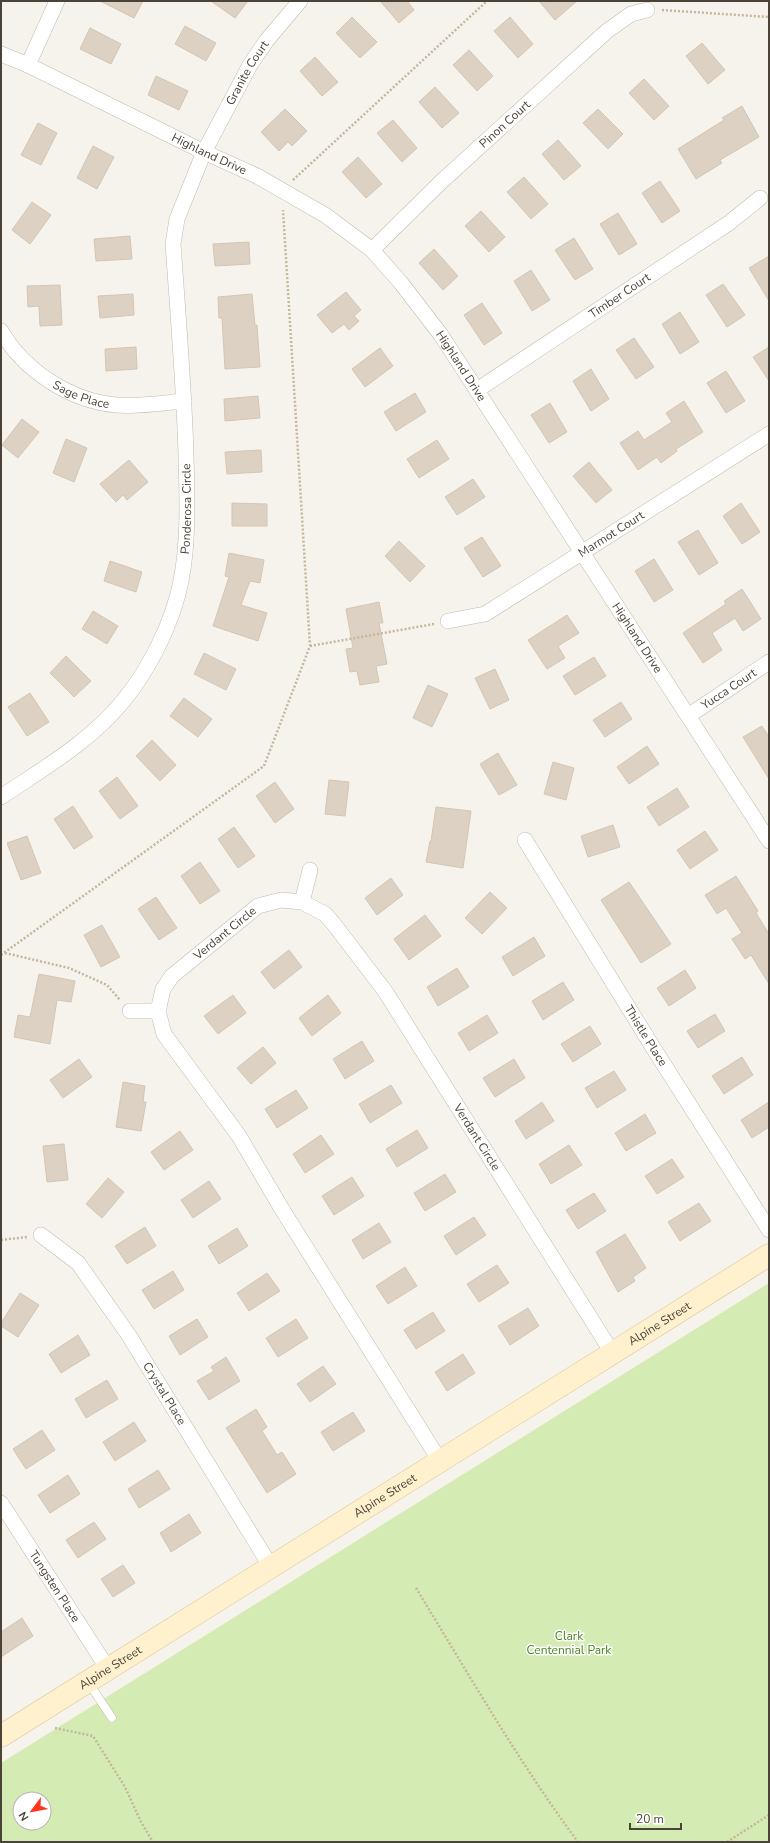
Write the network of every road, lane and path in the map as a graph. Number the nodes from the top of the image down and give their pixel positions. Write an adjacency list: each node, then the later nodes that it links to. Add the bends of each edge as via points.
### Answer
1 (57, 1): 7 (street)
2 (300, 1): 8 (street, Granite Court, via 250,65)
3 (487, 1): 9 (path)
4 (648, 10): 5 (path); 11 (street, Pinon Court, via 631,14 608,31 441,182)
5 (769, 17)
6 (1, 54): 7 (street, Highland Drive)
7 (28, 65): 8 (street, Highland Drive)
8 (204, 152): 9 (street, Highland Drive); 14 (street, Ponderosa Circle, via 177,219 173,244)
9 (282, 190): 11 (street, Highland Drive, via 324,215); 18 (path)
10 (760, 198): 13 (street, Timber Court, via 729,223)
11 (372, 250): 13 (street, Highland Drive, via 441,335)
12 (1, 331): 14 (street, Sage Place, via 24,360 51,382 82,398 117,405)
13 (477, 390): 16 (street, Highland Drive)
14 (184, 401): 21 (street, Ponderosa Circle, via 188,530 181,582 164,632 146,667 124,700 88,738)
15 (769, 434): 16 (street, Marmot Court)
16 (582, 553): 17 (street, Marmot Court, via 486,614); 20 (street, Highland Drive)
17 (448, 621): 18 (path)
18 (310, 646): 26 (path, via 264,766)
19 (769, 662): 20 (street, Yucca Court)
20 (688, 716): 23 (street, Highland Drive)
21 (1, 798)
22 (525, 840): 30 (street, Thistle Place)
23 (769, 841)
24 (310, 870): 25 (street)
25 (302, 902): 29 (street, Verdant Circle, via 281,900 258,906 172,976 163,989); 34 (street, Verdant Circle, via 325,914 333,922 385,991)
26 (4, 953): 27 (path); 28 (path, via 70,968 107,985)
27 (1, 955)
28 (130, 1010): 29 (street)
29 (158, 1011): 35 (street, Verdant Circle, via 164,1034 239,1136 283,1211)
30 (769, 1230)
31 (41, 1235): 32 (path); 37 (street, Crystal Place, via 78,1263 128,1334)
32 (1, 1240)
33 (769, 1255): 34 (street, Alpine Street)
34 (613, 1354): 35 (street, Alpine Street)
35 (440, 1461): 37 (street, Alpine Street)
36 (1, 1503): 39 (street, Tungsten Place)
37 (271, 1567): 39 (street, Alpine Street)
38 (416, 1588): 46 (path, via 519,1757)
39 (108, 1669): 40 (street, Alpine Street)
40 (88, 1682): 41 (lane); 43 (street, Alpine Street)
41 (112, 1718)
42 (55, 1728): 45 (path, via 93,1736 125,1787)
43 (1, 1736)
44 (769, 1815): 47 (path)
45 (153, 1842)
46 (578, 1842)
47 (728, 1842)

